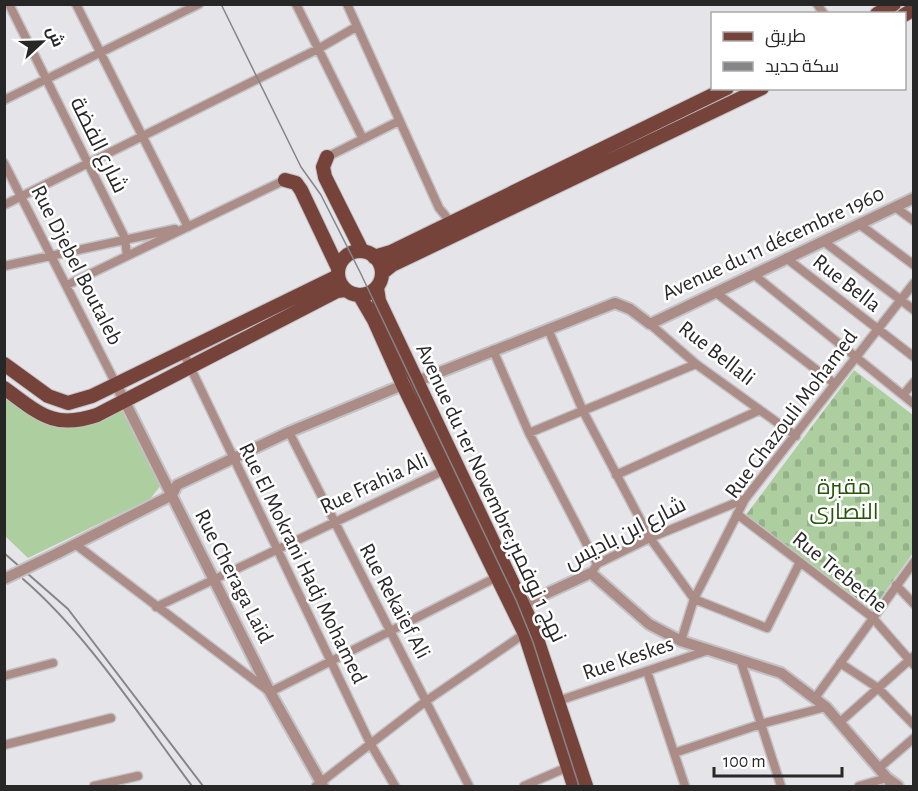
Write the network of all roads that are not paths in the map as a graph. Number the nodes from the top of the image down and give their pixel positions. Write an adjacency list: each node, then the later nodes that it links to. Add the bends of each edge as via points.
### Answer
1 (9, 4): 11 (street, شارع الفضة)
2 (76, 4): 10 (street)
3 (199, 4): 10 (street)
4 (296, 4): 9 (street)
5 (347, 4): 8 (street)
6 (894, 4): 7 (main road)
7 (881, 12)
8 (356, 27): 9 (street); 15 (street)
9 (318, 49): 16 (street); 17 (street)
10 (100, 52): 11 (street); 16 (street)
11 (46, 78): 14 (street); 20 (street, شارع الفضة)
12 (723, 90): 29 (main road)
13 (758, 90): 29 (main road)
14 (4, 100)
15 (399, 121): 17 (street); 29 (street, via 439,208)
16 (142, 135): 20 (street); 28 (street)
17 (363, 139): 18 (street)
18 (327, 157): 32 (main road, via 322,167 325,177)
19 (4, 163): 22 (street, Rue Djebel Boutaleb)
20 (88, 163): 22 (street); 30 (street, شارع الفضة)
21 (285, 180): 28 (street); 38 (main road, via 296,183 301,190)
22 (22, 197): 24 (street); 33 (street, Rue Djebel Boutaleb)
23 (914, 198): 25 (street, Avenue du 11 décembre 1960)
24 (4, 205)
25 (895, 207): 26 (street); 27 (street, Avenue du 11 décembre 1960)
26 (914, 221)
27 (859, 224): 31 (street, Avenue du 11 décembre 1960); 36 (street)
28 (188, 227): 30 (street); 34 (street)
29 (455, 228): 32 (main road, via 392,252); 39 (main road)
30 (125, 238): 33 (street); 34 (street, شارع الفضة)
31 (823, 241): 35 (street, Avenue du 11 décembre 1960); 47 (street)
32 (368, 254): 38 (main road, via 346,255); 39 (main road, via 380,264)
33 (52, 255): 37 (street); 42 (street, Rue Djebel Boutaleb)
34 (127, 256): 42 (street)
35 (786, 258): 40 (street, Avenue du 11 décembre 1960); 51 (street, Rue Bella)
36 (914, 265)
37 (4, 266)
38 (338, 272): 44 (main road); 53 (main road)
39 (382, 273): 43 (main road)
40 (753, 274): 45 (street, Avenue du 11 décembre 1960); 54 (street)
41 (914, 283): 47 (street, Rue Ghazouli Mohamed)
42 (67, 285): 61 (street, Rue Djebel Boutaleb)
43 (377, 288): 46 (main road); 60 (main road, Avenue du 1er Novembre;نهج 1 نوفمبر)
44 (345, 290): 46 (main road); 58 (main road)
45 (715, 292): 49 (street, Avenue du 11 décembre 1960); 62 (street)
46 (360, 296): 60 (main road, Avenue du 1er Novembre;نهج 1 نوفمبر)
47 (901, 300): 48 (street); 51 (street, Rue Ghazouli Mohamed)
48 (914, 310)
49 (650, 324): 50 (street, Rue Bellali, via 615,303); 57 (street, Rue Bellali)
50 (548, 329): 52 (street); 68 (street)
51 (877, 330): 54 (street, Rue Ghazouli Mohamed); 55 (street, Rue Bella)
52 (493, 350): 60 (street); 70 (street)
53 (183, 352): 58 (street, Rue El Mokrani Hadj Mohamed); 61 (main road)
54 (855, 357): 62 (street, Rue Ghazouli Mohamed); 64 (street)
55 (914, 357)
56 (4, 364): 61 (main road, via 48,396 68,403)
57 (696, 364): 67 (street, Rue Bellali); 68 (street)
58 (190, 366): 65 (main road); 72 (street, Rue El Mokrani Hadj Mohamed)
59 (914, 382): 64 (street)
60 (409, 383): 69 (street); 73 (main road, Avenue du 1er Novembre;نهج 1 نوفمبر); 90 (main road, Avenue du 1er Novembre;نهج 1 نوفمبر)
61 (116, 384): 65 (street, Rue Cheraga Laïd)
62 (835, 384): 71 (street, Rue Ghazouli Mohamed)
63 (4, 388): 65 (main road, via 37,412 64,422 98,415)
64 (903, 395): 66 (street)
65 (125, 401): 75 (street, Rue Cheraga Laïd)
66 (914, 404)
67 (760, 410): 71 (street, Rue Bellali); 74 (street)
68 (583, 411): 70 (street); 74 (street)
69 (289, 432): 72 (street); 78 (street, Rue Rekaïef Ali)
70 (529, 433): 84 (street)
71 (796, 436): 76 (street, Rue Ghazouli Mohamed)
72 (233, 460): 75 (street, via 177,484); 81 (street, Rue El Mokrani Hadj Mohamed)
73 (445, 470): 78 (street, Rue Frahia Ali); 85 (main road, Avenue du 1er Novembre;نهج 1 نوفمبر)
74 (616, 475): 79 (street)
75 (172, 495): 80 (street); 87 (street, Rue Cheraga Laïd)
76 (745, 499): 77 (street, Rue Ghazouli Mohamed); 79 (street, شارع ابن باديس)
77 (737, 514): 82 (street, Rue Trebeche); 89 (street, Rue Ghazouli Mohamed)
78 (333, 522): 81 (street, Rue Frahia Ali); 95 (street, Rue Rekaïef Ali)
79 (650, 538): 84 (street, شارع ابن باديس); 89 (street)
80 (75, 544): 86 (street, bridge); 92 (street)
81 (277, 550): 87 (street, Rue Frahia Ali); 98 (street, Rue El Mokrani Hadj Mohamed)
82 (800, 562): 89 (street, via 767,628); 93 (street, Rue Trebeche)
83 (914, 562): 88 (street)
84 (594, 569): 90 (street, شارع ابن باديس); 96 (street, via 649,624)
85 (497, 577): 94 (main road, Avenue du 1er Novembre;نهج 1 نوفمبر); 95 (street)
86 (4, 579)
87 (214, 580): 92 (street, Rue Frahia Ali); 106 (street, Rue Cheraga Laïd)
88 (896, 585): 91 (street); 93 (street)
89 (694, 599): 96 (street, Rue Ghazouli Mohamed)
90 (524, 604): 94 (main road, Avenue du 1er Novembre;نهج 1 نوفمبر)
91 (914, 604)
92 (156, 607): 106 (street)
93 (872, 616): 99 (street, Rue Trebeche); 102 (street)
94 (529, 629): 108 (street); 109 (main road, Avenue du 1er Novembre;نهج 1 نوفمبر); 119 (main road)
95 (390, 630): 98 (street); 108 (street, Rue Rekaïef Ali)
96 (681, 641): 97 (street)
97 (709, 650): 100 (street); 103 (street, Rue Keskes)
98 (331, 661): 106 (street); 116 (street, Rue El Mokrani Hadj Mohamed)
99 (912, 661): 105 (street)
100 (741, 662): 107 (street, via 782,673); 113 (street)
101 (53, 663): 104 (street)
102 (840, 663): 105 (street); 107 (street)
103 (646, 671): 109 (street, Rue Keskes); 118 (street)
104 (4, 676)
105 (878, 688): 112 (street); 114 (street)
106 (270, 692): 123 (street, Rue Cheraga Laïd)
107 (815, 698): 110 (street)
108 (426, 701): 116 (street); 126 (street, Rue Rekaïef Ali)
109 (558, 701): 129 (main road, Avenue du 1er Novembre;نهج 1 نوفمبر)
110 (826, 707): 112 (street); 113 (street)
111 (111, 718): 117 (street)
112 (839, 723): 120 (street)
113 (761, 724): 118 (street); 131 (street)
114 (914, 724)
115 (914, 738): 120 (street)
116 (370, 743): 123 (street); 125 (street, Rue El Mokrani Hadj Mohamed)
117 (4, 746)
118 (674, 753): 130 (street)
119 (568, 767): 127 (street); 128 (main road)
120 (879, 768): 122 (street)
121 (138, 776): 124 (street)
122 (889, 782): 132 (street); 133 (street)
123 (320, 785)
124 (94, 786)
125 (395, 786)
126 (469, 786)
127 (524, 786)
128 (574, 786)
129 (586, 786)
130 (685, 786)
131 (780, 786)
132 (859, 786)
133 (898, 786)

